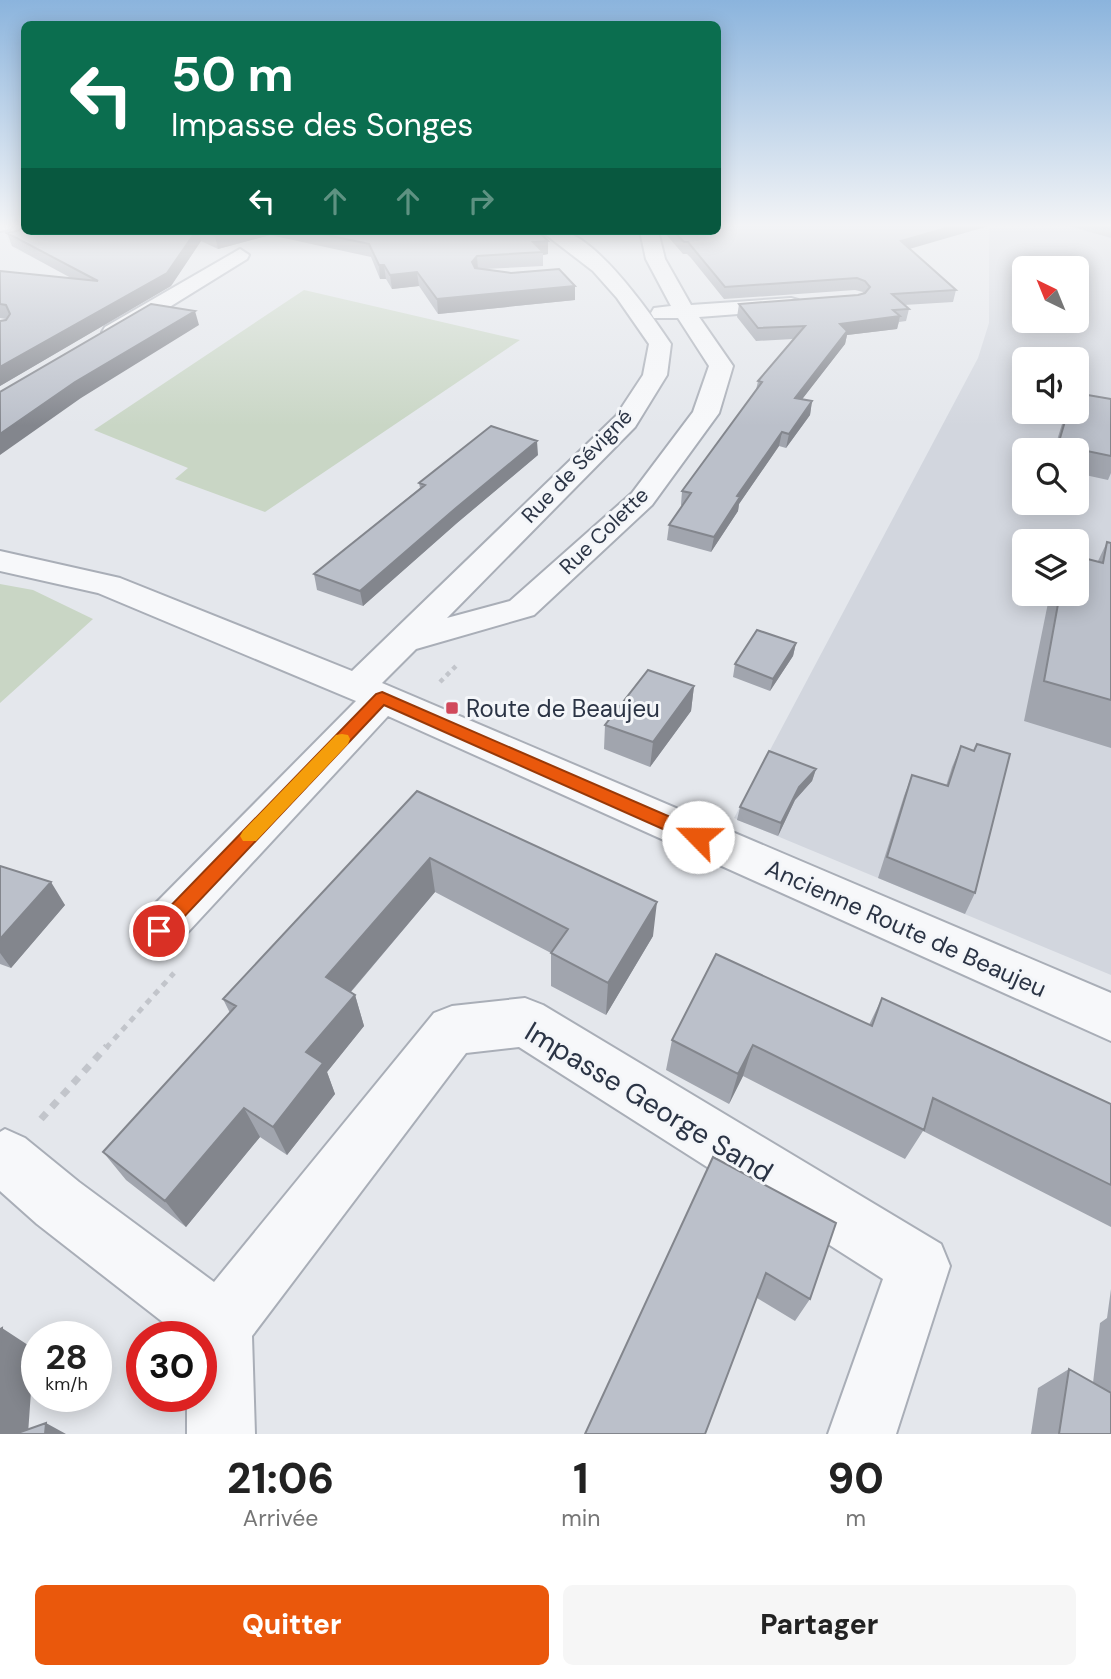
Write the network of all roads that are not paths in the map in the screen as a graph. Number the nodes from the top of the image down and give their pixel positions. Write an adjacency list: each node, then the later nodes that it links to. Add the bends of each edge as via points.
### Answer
1 (178, 292): 7 (street)
2 (624, 292): 6 (street, Rue de Sévigné)
3 (675, 292): 5 (street, Rue Colette)
4 (816, 302): 5 (street)
5 (685, 311): 6 (street); 9 (street, Rue Colette, via 721,366 706,413 642,499 522,608)
6 (639, 314): 9 (street, Rue de Sévigné, via 660,344 655,375 625,421)
7 (92, 344)
8 (0, 561): 10 (street, Ancienne Route de Beaujeu, via 108,585)
9 (403, 641): 10 (street, Rue de Sévigné)
10 (370, 692): 11 (street, Rue de Sévigné); 12 (street, Ancienne Route de Beaujeu)
11 (159, 931)
12 (1111, 1017)
13 (5, 1158): 14 (street)
14 (220, 1326): 15 (street); 16 (street, Impasse George Sand, via 452,1030 525,1022 919,1266)
15 (221, 1434)
16 (862, 1434)

